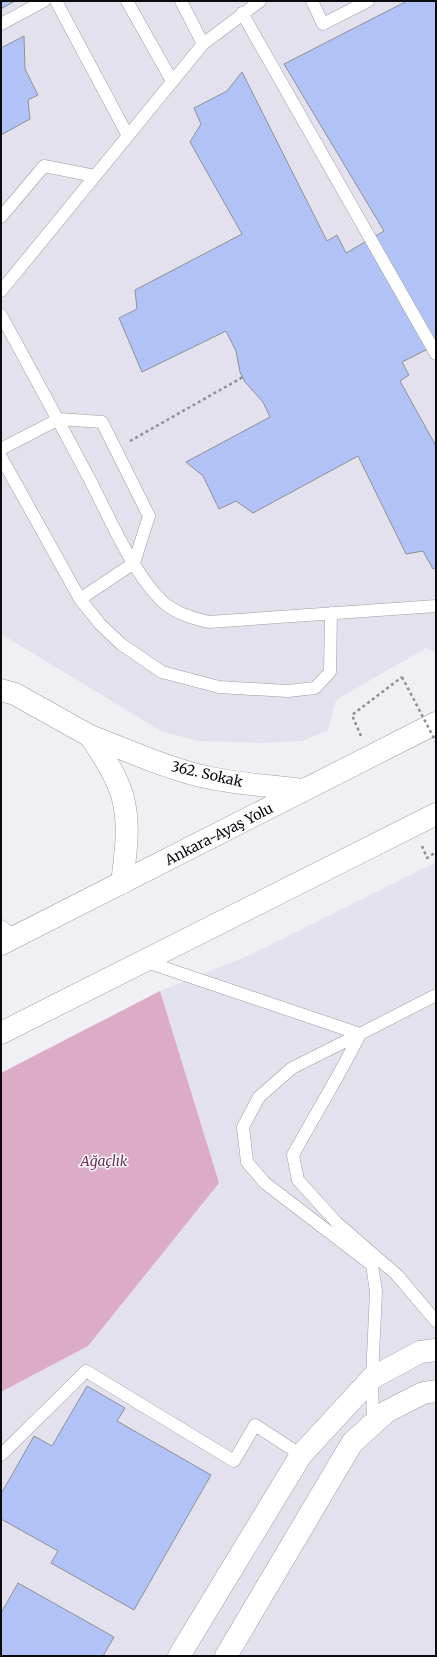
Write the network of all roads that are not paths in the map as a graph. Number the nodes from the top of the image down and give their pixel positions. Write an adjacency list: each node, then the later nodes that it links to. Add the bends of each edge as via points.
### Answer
1 (44, 1): 9 (lane)
2 (56, 1): 12 (lane)
3 (127, 1): 11 (lane)
4 (181, 1): 10 (lane)
5 (260, 1): 8 (lane)
6 (312, 1): 7 (lane, via 323,24)
7 (368, 1)
8 (242, 13): 10 (lane); 17 (lane)
9 (1, 24)
10 (203, 44): 11 (lane)
11 (172, 81): 12 (lane)
12 (128, 136): 13 (lane)
13 (95, 176): 14 (lane, via 44,166); 15 (lane)
14 (1, 217)
15 (1, 291)
16 (1, 315): 18 (lane)
17 (436, 354)
18 (59, 419): 19 (lane); 21 (lane); 21 (lane, via 102,422 149,516)
19 (1, 449)
20 (1, 457): 22 (lane)
21 (134, 563): 22 (lane); 24 (lane, via 162,601 187,617 210,622)
22 (80, 599): 24 (lane, via 100,624 121,644 162,672 219,687 288,691 315,688 330,672)
23 (436, 606): 24 (lane)
24 (331, 614)
25 (1, 690): 27 (main road, 362. Sokak, via 15,694)
26 (436, 723): 28 (main road, Ankara-Ayaş Yolu)
27 (90, 736): 28 (main road, 362. Sokak, via 201,776); 30 (main road, 362. Sokak, via 108,762 119,785 126,812 127,840)
28 (304, 790): 30 (main road, Ankara-Ayaş Yolu)
29 (436, 814): 32 (main road)
30 (122, 883): 31 (main road, Ankara-Ayaş Yolu)
31 (6, 936)
32 (144, 961): 34 (main road); 35 (lane)
33 (436, 995): 35 (lane)
34 (1, 1033)
35 (360, 1034): 36 (lane, via 293,1155 298,1180 337,1223 397,1275); 38 (lane, via 292,1068 259,1097 243,1127 246,1162 266,1183 372,1265 376,1290)
36 (436, 1321)
37 (436, 1350): 38 (main road, via 420,1352)
38 (372, 1378): 40 (lane); 42 (main road)
39 (436, 1391): 40 (main road, via 423,1393 386,1412)
40 (373, 1424): 44 (main road, via 352,1443)
41 (1, 1455): 42 (lane, via 86,1372 234,1461 255,1425)
42 (301, 1455): 43 (main road)
43 (179, 1656)
44 (226, 1656)

